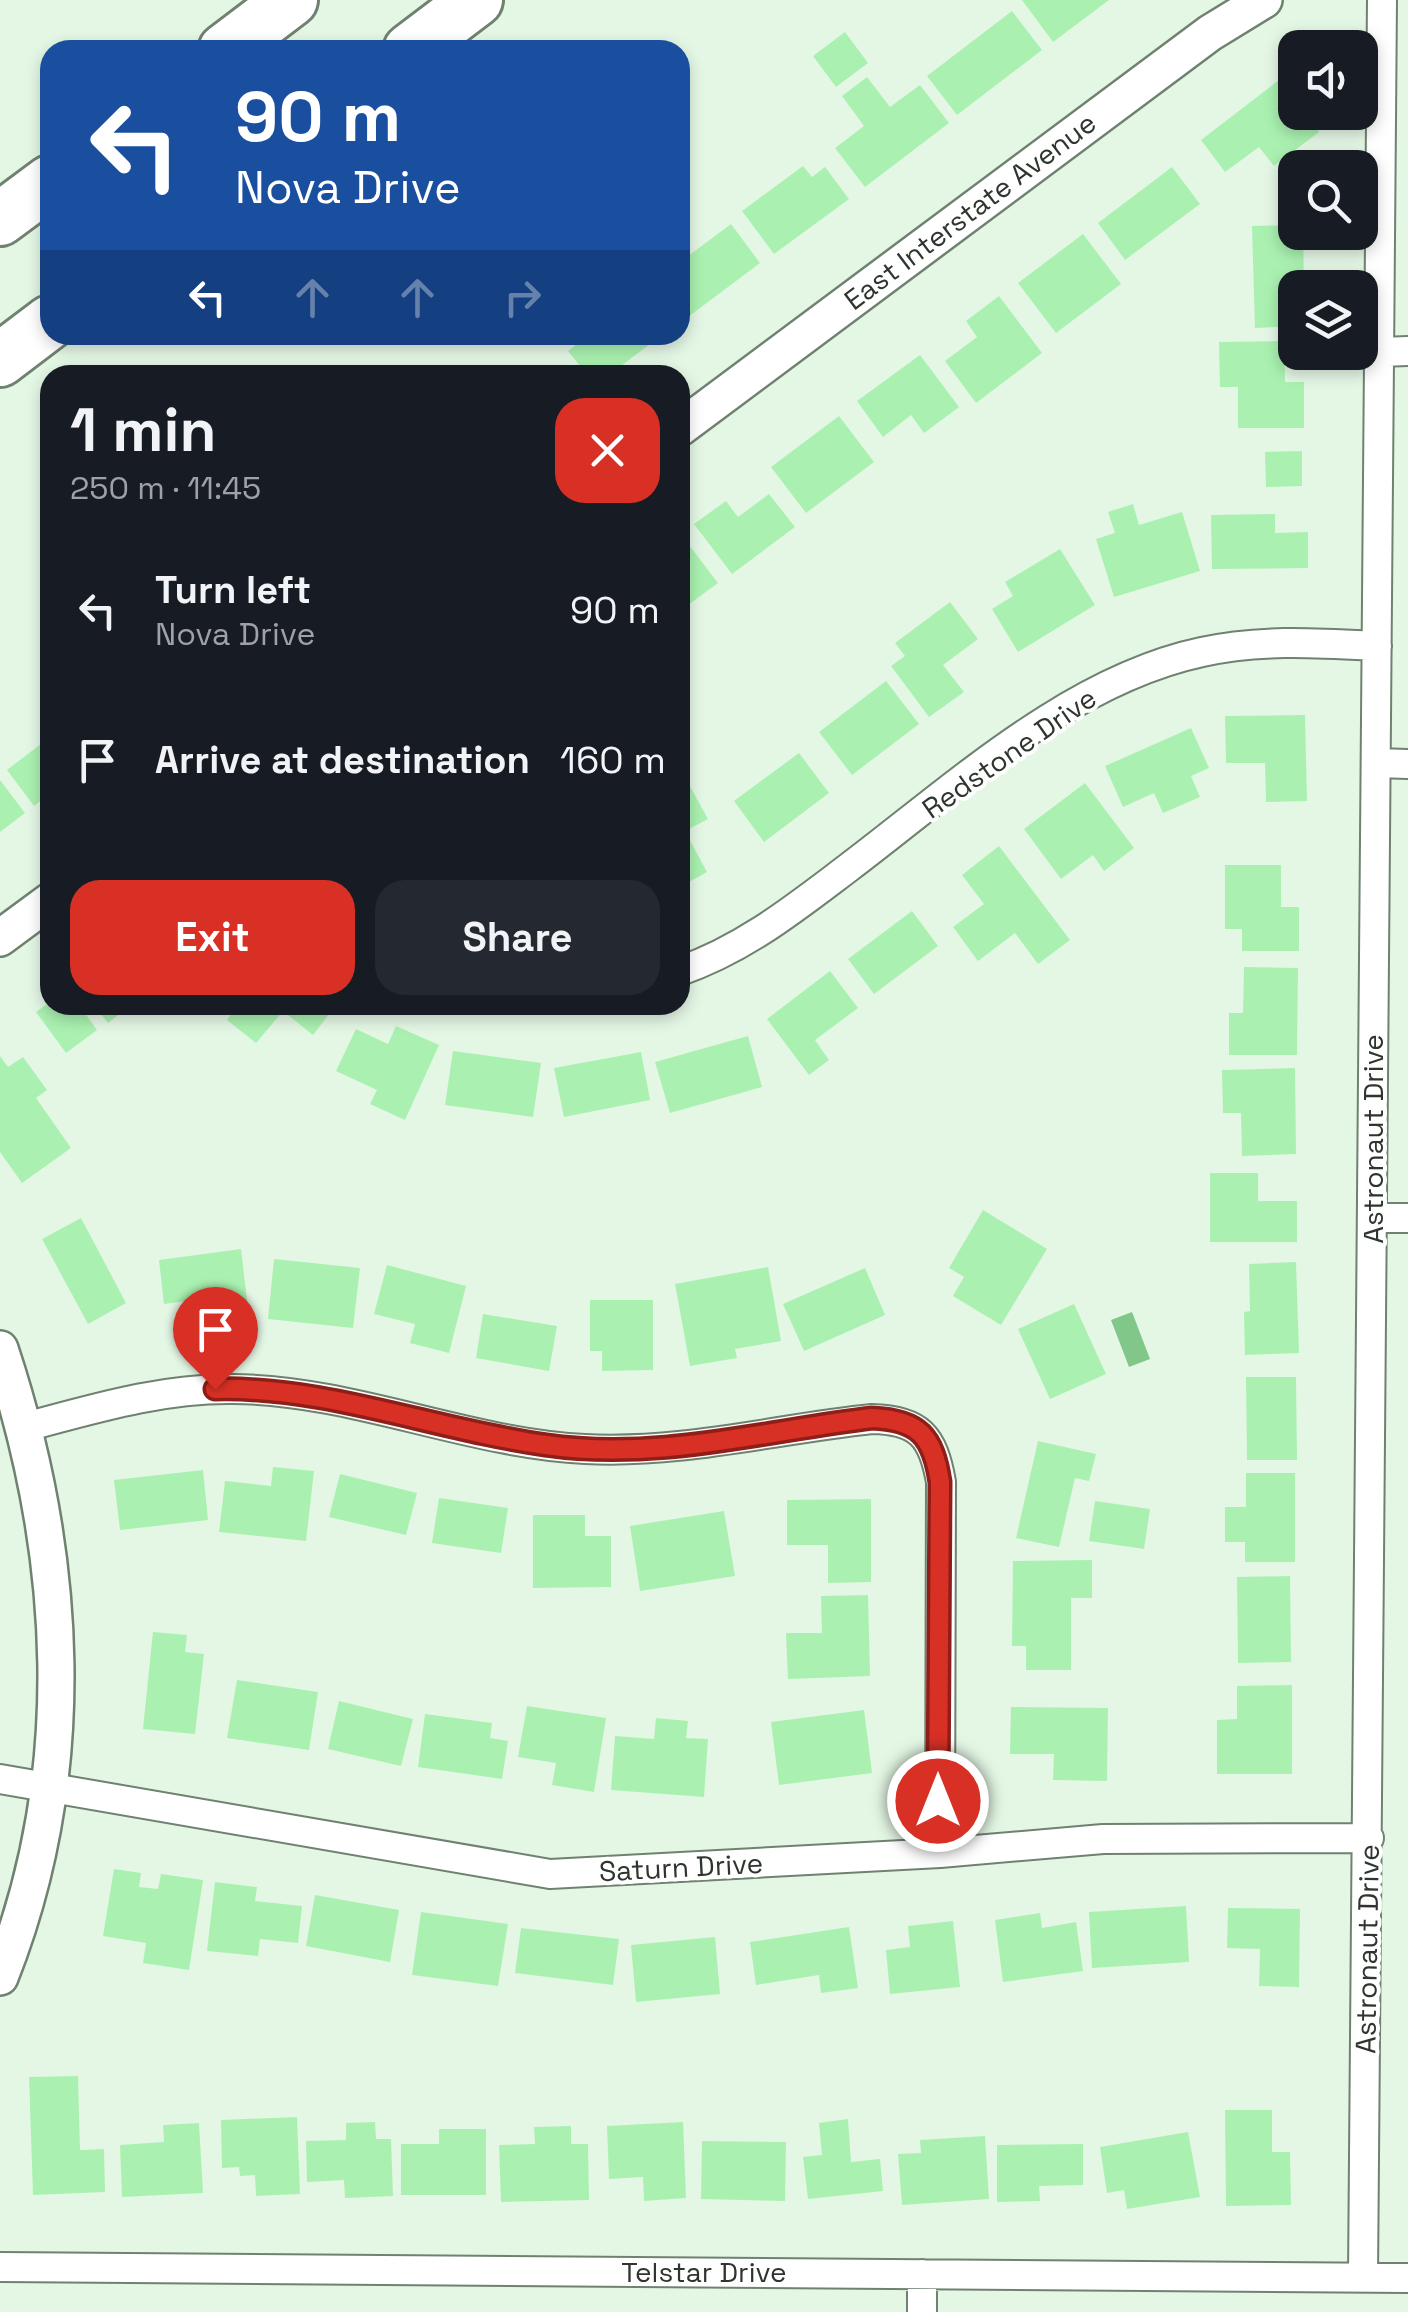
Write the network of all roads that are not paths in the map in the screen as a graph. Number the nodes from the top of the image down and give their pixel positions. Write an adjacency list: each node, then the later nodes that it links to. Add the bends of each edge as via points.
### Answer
1 (291, 0): 5 (highway)
2 (476, 0): 6 (highway)
3 (1264, 0): 12 (street, East Interstate Avenue, via 1210,33)
4 (1382, 0): 10 (street, Astronaut Drive)
5 (238, 40)
6 (423, 40)
7 (40, 189): 8 (highway)
8 (0, 219)
9 (40, 330): 11 (highway)
10 (1394, 352): 13 (street, Astronaut Drive)
11 (0, 360)
12 (690, 421)
13 (1377, 646): 14 (street, Astronaut Drive); 18 (street, Redstone Drive, via 1246,645 1203,651 1120,679 1048,718 773,924)
14 (1376, 763): 15 (street); 19 (street, Astronaut Drive)
15 (1408, 764)
16 (40, 908): 17 (street)
17 (0, 938)
18 (690, 967)
19 (1372, 1218): 20 (street); 25 (street, Astronaut Drive)
20 (1408, 1218)
21 (0, 1349): 22 (street)
22 (24, 1428): 24 (street, via 55,1600); 26 (street, via 156,1395 236,1389 585,1449 704,1445 872,1418 915,1426 938,1462 940,1482)
23 (0, 1779): 24 (street, Saturn Drive)
24 (50, 1787): 26 (street, Saturn Drive, via 550,1874); 27 (street, via 34,1872)
25 (1369, 1838): 26 (street, Saturn Drive, via 1103,1839); 30 (street, Astronaut Drive)
26 (940, 1852)
27 (0, 1977)
28 (0, 2267): 29 (street, Telstar Drive)
29 (922, 2274): 30 (street, Telstar Drive); 32 (street)
30 (1363, 2277): 31 (street, Telstar Drive)
31 (1408, 2278)
32 (922, 2312)

